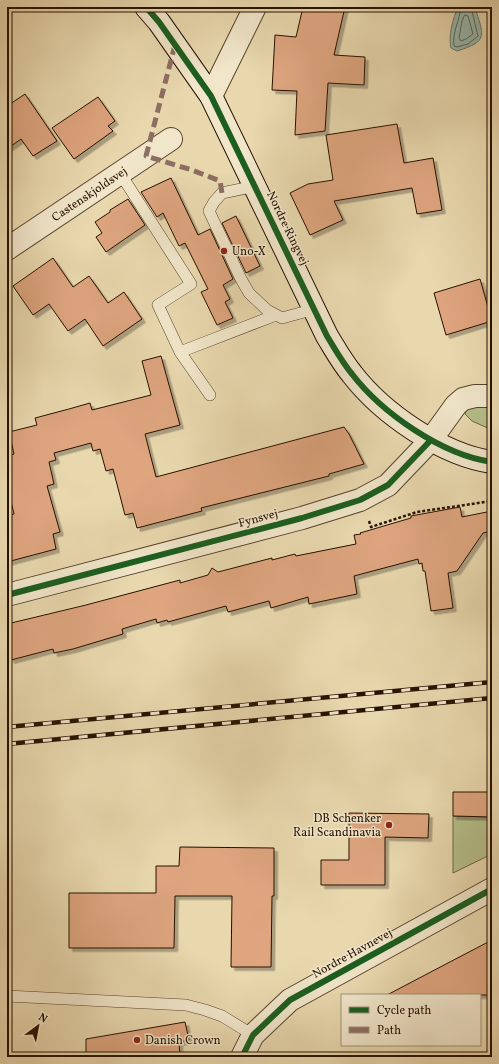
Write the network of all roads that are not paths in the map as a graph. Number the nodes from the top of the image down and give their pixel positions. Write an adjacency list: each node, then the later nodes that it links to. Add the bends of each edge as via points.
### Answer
1 (146, 7): 3 (street, Nordre Ringvej)
2 (255, 7): 3 (street)
3 (211, 96): 6 (street, Nordre Ringvej)
4 (171, 139): 5 (street, Castenskjoldsvej)
5 (120, 173): 7 (street, Castenskjoldsvej); 10 (lane, via 191,284 158,305)
6 (256, 186): 8 (street, Nordre Ringvej); 9 (lane, via 222,193 208,211 249,292 267,310)
7 (7, 249)
8 (315, 310): 9 (lane, via 282,318); 13 (street, Nordre Ringvej, via 352,375 371,396)
9 (276, 315): 10 (lane)
10 (180, 352): 11 (lane)
11 (210, 395)
12 (492, 396): 13 (street, Fynsvej, via 463,399)
13 (430, 441): 14 (street, via 459,453); 15 (street, Fynsvej, via 388,485 360,500 302,518)
14 (492, 462)
15 (7, 595)
16 (492, 889): 18 (street, Nordre Havnevej, via 290,1000)
17 (7, 996): 18 (lane, via 186,1005 222,1016)
18 (253, 1035): 19 (street, Nordre Havnevej)
19 (242, 1057)

